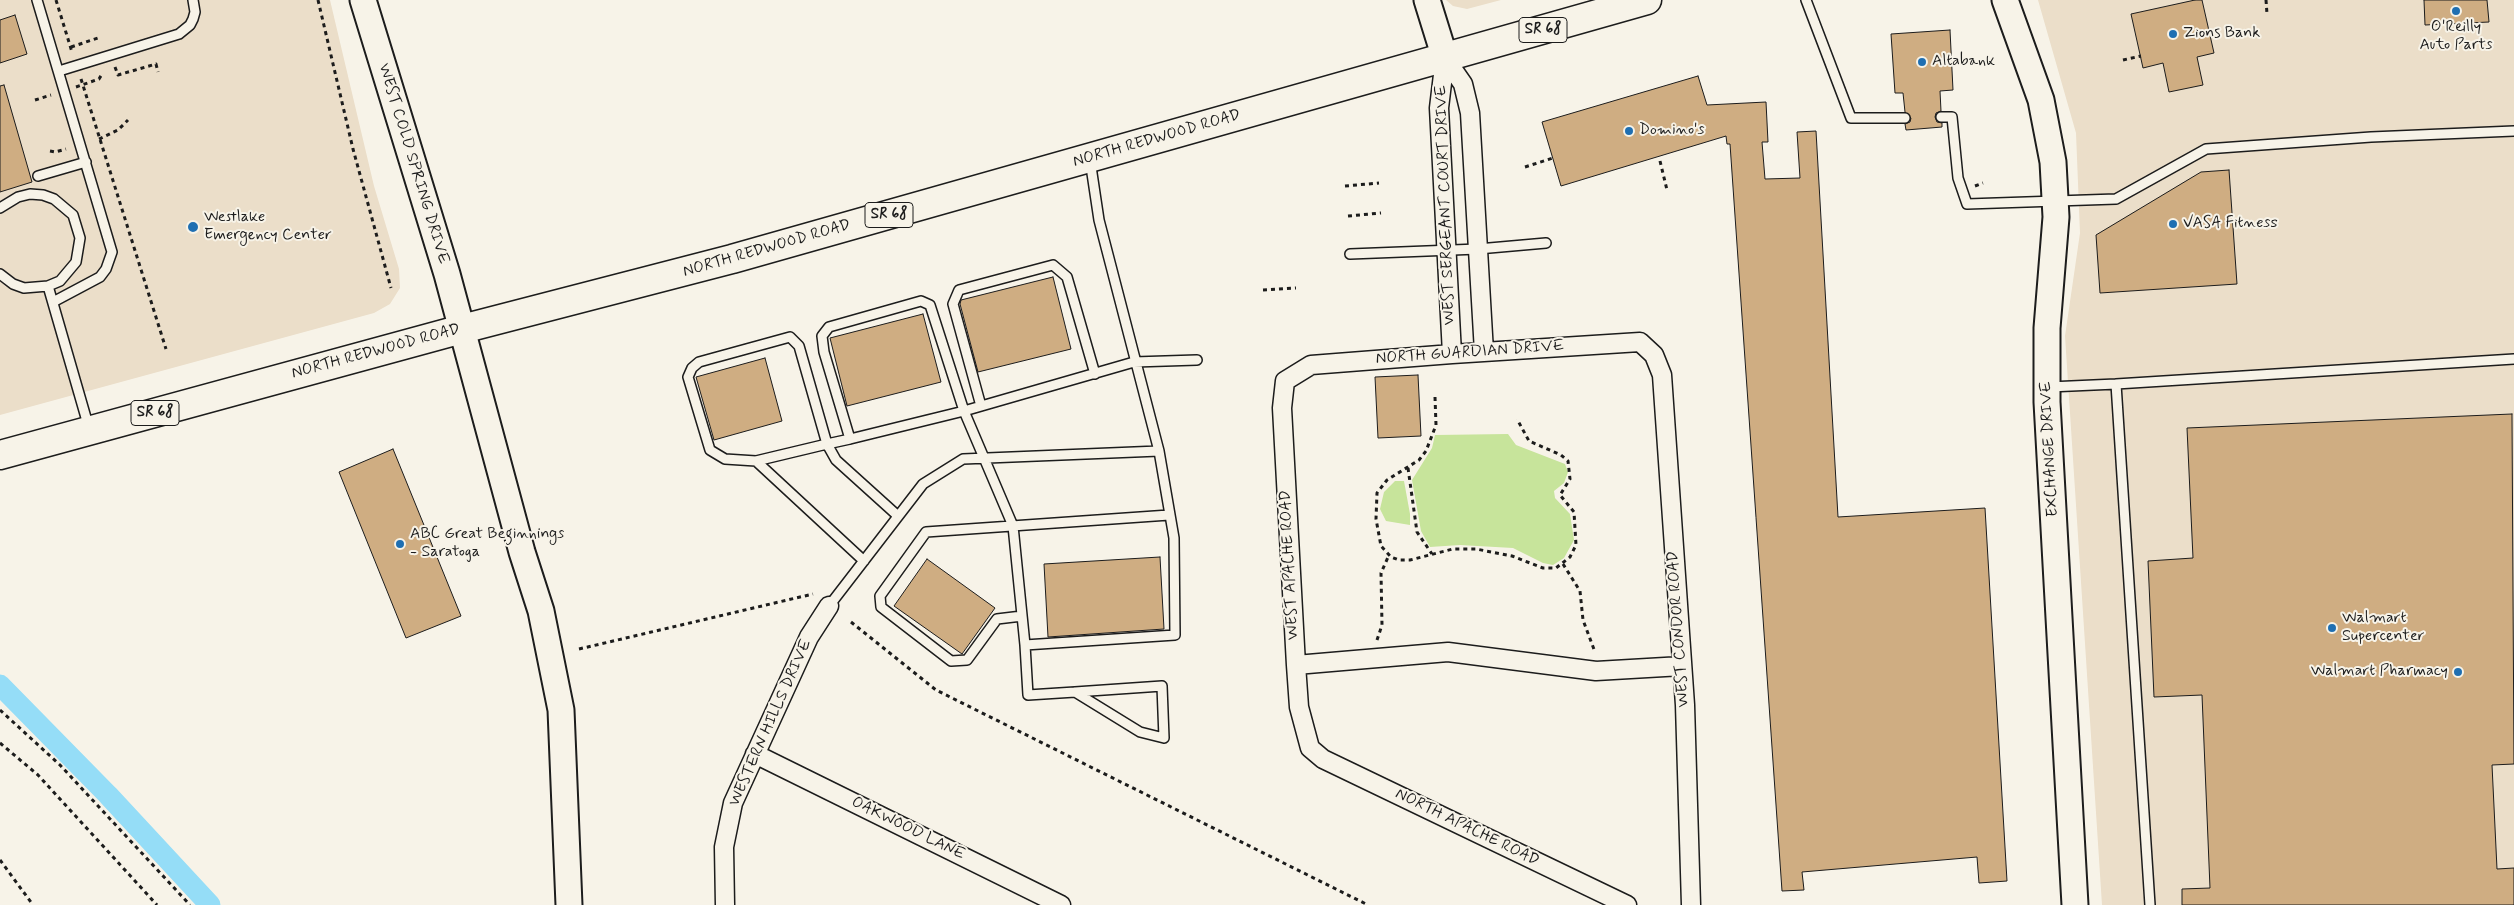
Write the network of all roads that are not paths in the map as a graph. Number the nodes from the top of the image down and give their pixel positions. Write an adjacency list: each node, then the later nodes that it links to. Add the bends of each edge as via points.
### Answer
1 (37, 0): 9 (lane)
2 (193, 0): 9 (lane, via 193,19 180,34)
3 (363, 0): 25 (street, WEST COLD SPRING DRIVE)
4 (1427, 0): 8 (street)
5 (1647, 0): 8 (main road, NORTH REDWOOD ROAD / SR 68)
6 (1806, 0): 11 (lane, via 1851,118)
7 (2005, 0): 16 (street, EXCHANGE DRIVE, via 2041,100 2053,162)
8 (1444, 58): 13 (main road, NORTH REDWOOD ROAD / SR 68); 19 (street, WEST SERGEANT COURT DRIVE, via 1455,70 1468,98); 20 (street, WEST SERGEANT COURT DRIVE, via 1439,108)
9 (58, 71): 14 (lane)
10 (1942, 117): 16 (lane, via 1952,117 1958,178 1967,204)
11 (1905, 118)
12 (2514, 132): 16 (lane, via 2371,137 2206,149 2116,200)
13 (1090, 158): 25 (main road, NORTH REDWOOD ROAD / SR 68, via 715,264); 31 (lane, via 1099,220)
14 (86, 162): 15 (lane); 24 (lane, via 111,244 110,260 100,276)
15 (38, 176)
16 (2056, 203): 35 (street, EXCHANGE DRIVE, via 2047,328)
17 (0, 208): 23 (lane, via 18,197 43,195 64,206 72,215 80,238 76,262 60,281)
18 (1546, 243): 19 (lane)
19 (1478, 249): 20 (lane); 26 (street, WEST SERGEANT COURT DRIVE)
20 (1446, 250): 21 (lane); 27 (street, WEST SERGEANT COURT DRIVE)
21 (1350, 254)
22 (0, 274): 23 (lane, via 12,284 24,288)
23 (48, 286): 24 (lane)
24 (53, 302): 38 (lane)
25 (462, 329): 38 (main road, NORTH REDWOOD ROAD / SR 68); 58 (street, WEST COLD SPRING DRIVE, via 541,611 561,710)
26 (1484, 352): 27 (street, NORTH GUARDIAN DRIVE); 28 (street, NORTH GUARDIAN DRIVE, via 1640,342)
27 (1452, 354): 33 (street, NORTH GUARDIAN DRIVE, via 1311,365)
28 (1654, 355): 53 (street, WEST CONDOR ROAD, via 1662,375)
29 (2514, 358): 34 (lane)
30 (1197, 360): 31 (lane)
31 (1134, 362): 32 (lane); 41 (lane)
32 (1095, 374): 36 (lane); 36 (lane, via 1067,276 1053,264 959,290 953,304)
33 (1285, 381): 52 (street, WEST APACHE ROAD, via 1282,408)
34 (2116, 384): 35 (lane); 64 (lane)
35 (2047, 387): 63 (street, EXCHANGE DRIVE)
36 (982, 406): 37 (lane)
37 (964, 411): 39 (lane); 39 (lane, via 935,314 930,304 921,301 829,327 822,336); 43 (lane)
38 (90, 431): 42 (main road, NORTH REDWOOD ROAD / SR 68)
39 (850, 439): 40 (lane)
40 (827, 444): 44 (lane); 44 (lane, via 799,346 790,337 699,362 688,377 710,450 725,459); 46 (lane, via 836,460)
41 (1159, 451): 43 (lane); 45 (lane)
42 (0, 455)
43 (983, 458): 46 (lane, via 963,459 923,484); 47 (lane)
44 (756, 461): 48 (lane)
45 (1169, 514): 47 (lane); 51 (lane, via 1174,538 1175,635)
46 (898, 516): 48 (lane)
47 (1013, 526): 50 (lane); 50 (lane, via 926,532 880,596 881,607 951,660 967,660 997,619)
48 (864, 561): 49 (lane)
49 (829, 606): 56 (street, WESTERN HILLS DRIVE, via 809,637)
50 (1022, 616): 51 (lane)
51 (1025, 645): 54 (lane, via 1028,695)
52 (1296, 665): 53 (street, via 1448,652 1596,671); 55 (street, WEST APACHE ROAD, via 1299,707)
53 (1682, 666): 62 (street, WEST CONDOR ROAD)
54 (1075, 692): 54 (lane, via 1162,686 1164,738 1140,732)
55 (1310, 748): 61 (street, NORTH APACHE ROAD, via 1323,759)
56 (755, 754): 57 (street, OAKWOOD LANE); 59 (street, WESTERN HILLS DRIVE, via 733,803 728,823 723,871)
57 (1030, 898): 60 (street, OAKWOOD LANE)
58 (569, 905)
59 (725, 905)
60 (1062, 905)
61 (1627, 905)
62 (1691, 905)
63 (2075, 905)
64 (2150, 905)

